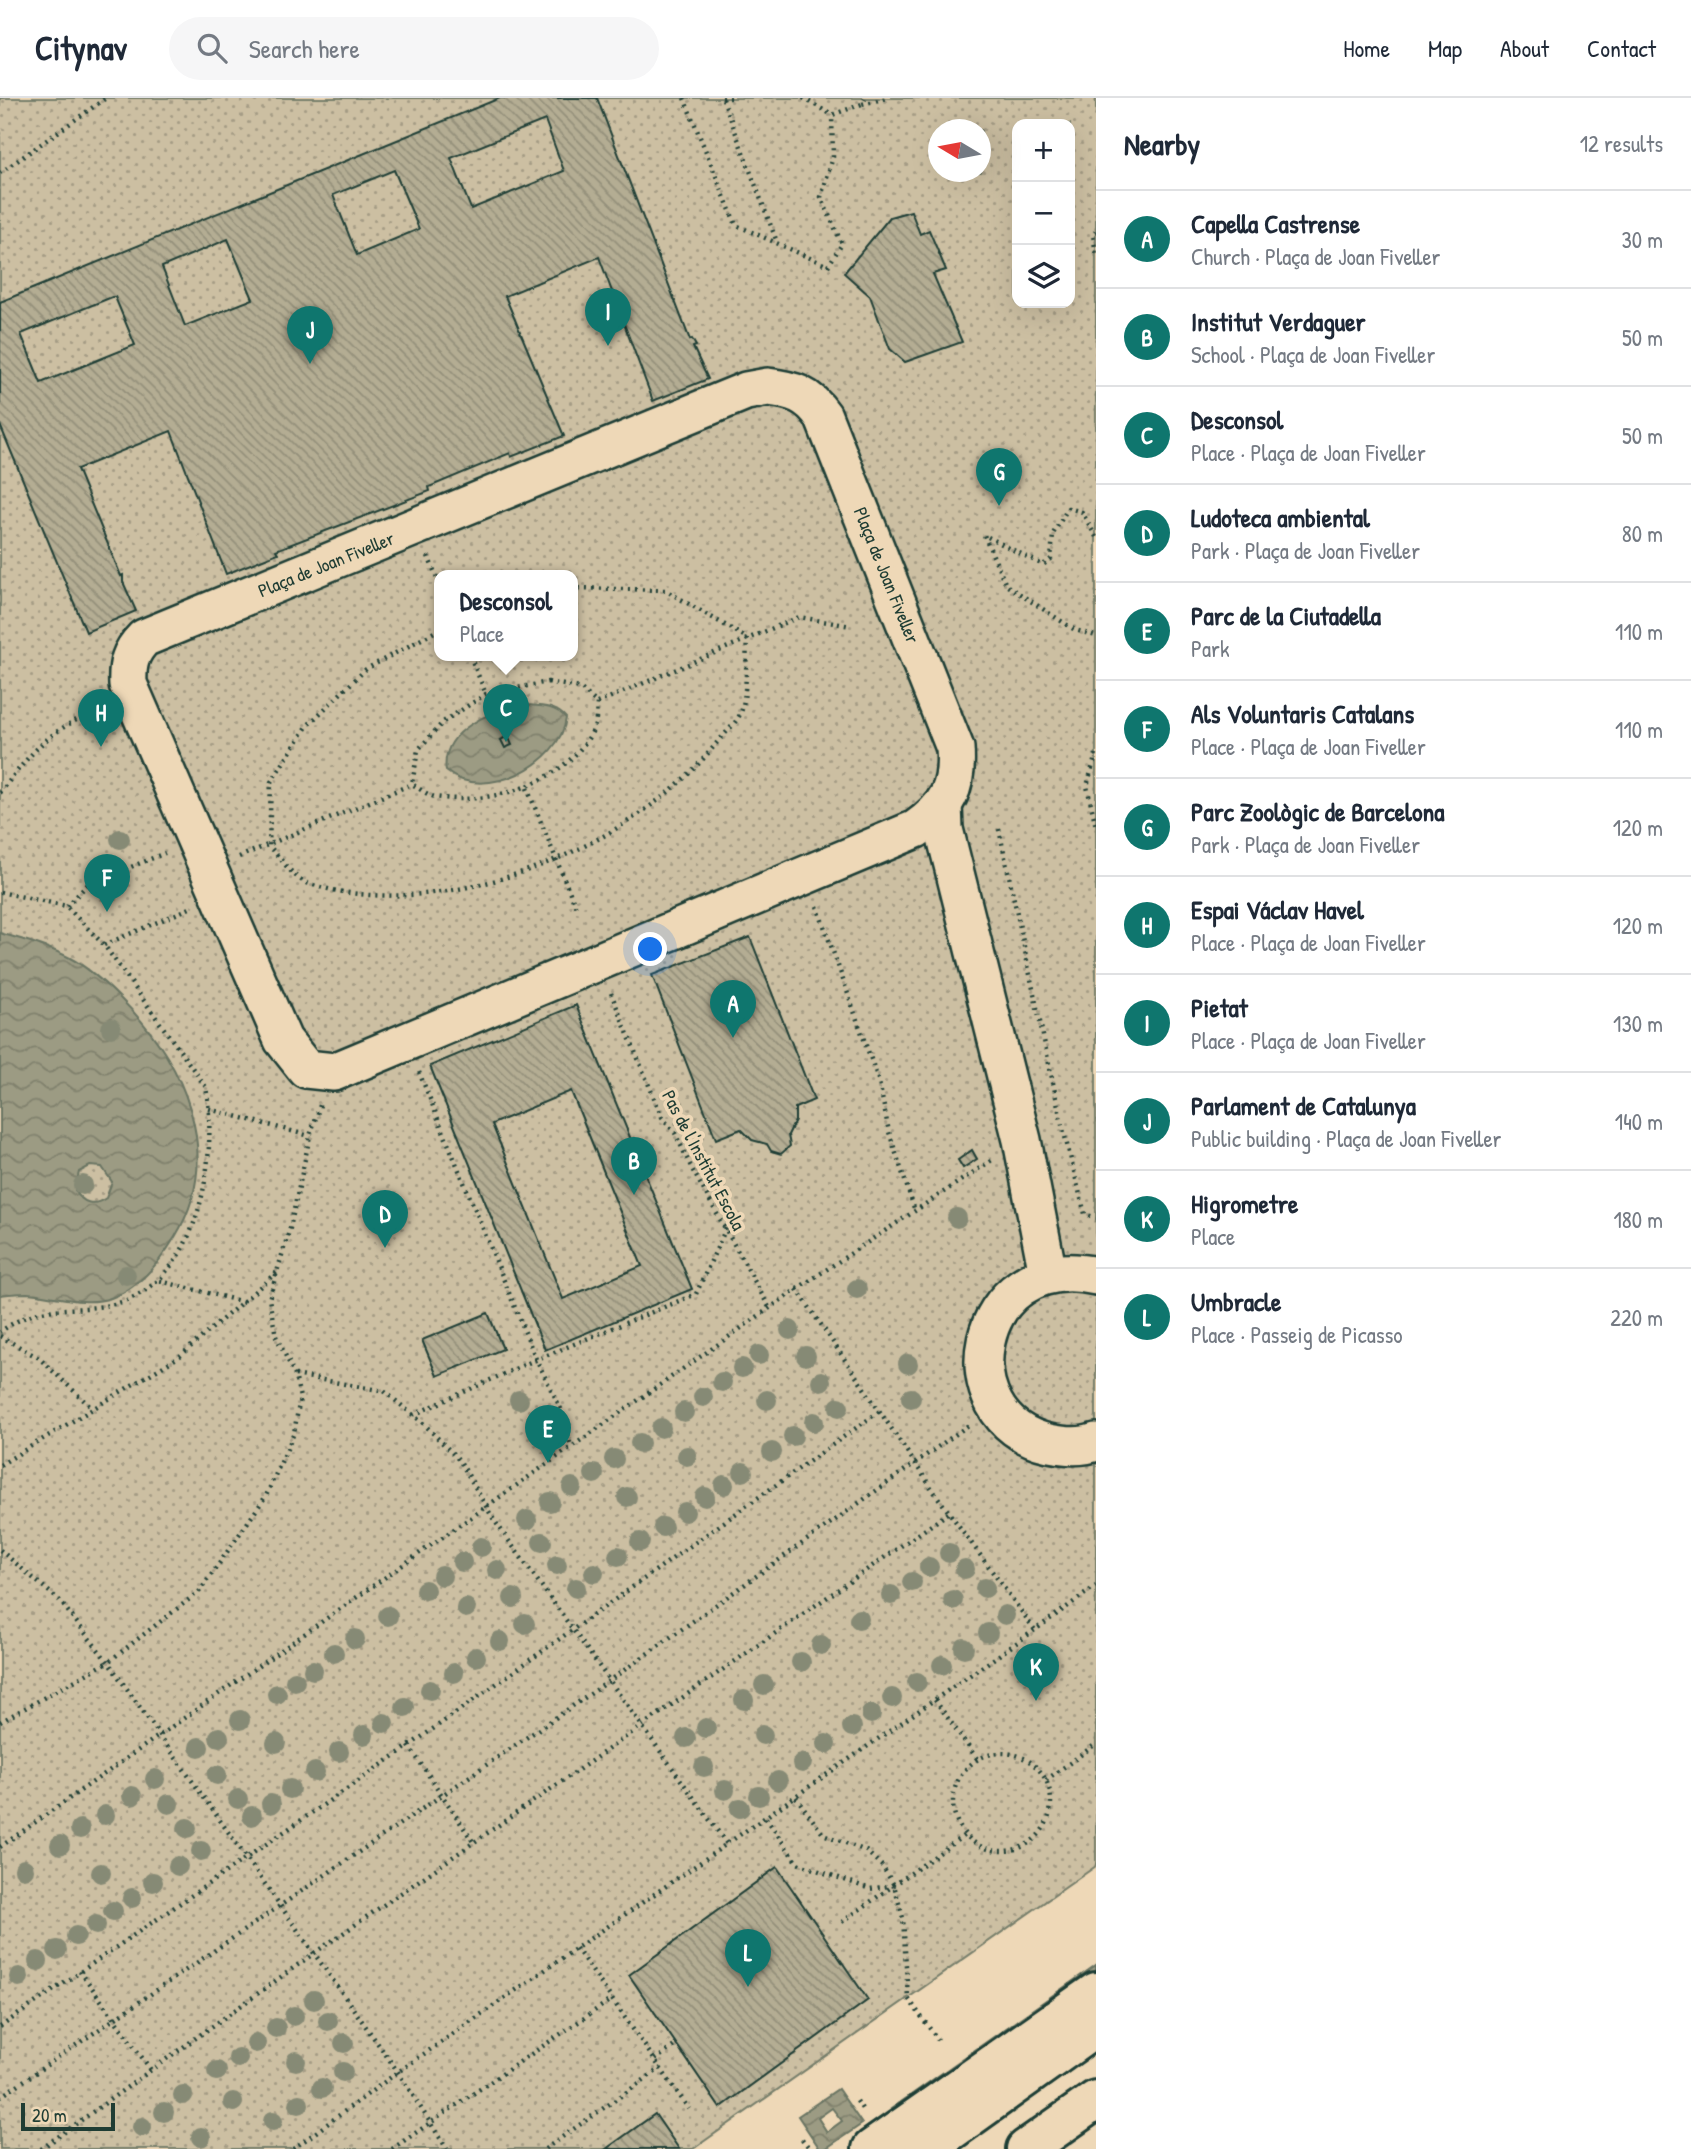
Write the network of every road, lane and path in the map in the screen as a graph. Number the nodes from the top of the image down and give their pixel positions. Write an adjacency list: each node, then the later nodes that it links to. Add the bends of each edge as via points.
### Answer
1 (106, 98): 10 (path)
2 (684, 98): 12 (path, via 736,225)
3 (734, 98): 7 (path)
4 (803, 98): 9 (path)
5 (865, 98): 8 (path)
6 (887, 98): 8 (path)
7 (723, 99): 12 (path)
8 (862, 104): 9 (path)
9 (832, 115): 12 (path, via 833,157 821,197 842,244 828,266)
10 (0, 173)
11 (1096, 231): 13 (path)
12 (778, 244)
13 (1096, 254)
14 (1096, 537): 18 (path, via 1082,512 1068,508 1053,534 1051,559 1043,565 984,535 1006,585 1075,630)
15 (578, 588): 19 (path, via 665,590)
16 (851, 626): 19 (path, via 799,617)
17 (434, 632): 31 (path, via 366,669 308,725 271,782)
18 (1096, 636)
19 (747, 638): 23 (path); 34 (path, via 741,712 695,771 645,811)
20 (472, 661): 21 (path)
21 (486, 694): 23 (path, via 548,682 580,688); 25 (path, via 443,722 418,750)
22 (134, 697): 27 (path, via 71,720 46,738); 28 (street, Plaça de Joan Fiveller, via 127,668 133,649 144,638 746,391 768,387 792,390 812,400 824,416 956,748 957,772); 43 (street, Plaça de Joan Fiveller, via 282,1041 306,1069)
23 (597, 703): 26 (path, via 595,727 578,752)
24 (1096, 754): 29 (path, via 1087,786)
25 (412, 784): 26 (path, via 433,796 487,798); 31 (path)
26 (527, 789): 34 (path)
27 (0, 793)
28 (943, 805): 35 (street, Plaça de Joan Fiveller, via 916,829); 51 (street, via 944,829 1022,1140)
29 (1096, 827)
30 (999, 829): 48 (path, via 1062,1125 1085,1214)
31 (269, 846): 33 (path); 34 (path, via 304,883 386,897 451,893)
32 (173, 849): 38 (path, via 87,885)
33 (238, 858)
34 (558, 860): 39 (path)
35 (803, 876): 42 (street, Plaça de Joan Fiveller); 47 (path, via 829,932 879,1082 889,1132)
36 (0, 891): 38 (path)
37 (197, 905): 40 (path)
38 (66, 906): 40 (path)
39 (578, 909)
40 (104, 945): 44 (path, via 206,1087)
41 (606, 983): 49 (path, Pas de l'Institut Escola, via 662,1117)
42 (406, 1042): 43 (street, Plaça de Joan Fiveller); 58 (path)
43 (334, 1072): 45 (path, via 324,1086)
44 (209, 1109): 45 (path); 53 (path, via 200,1210 179,1255)
45 (310, 1136): 50 (path)
46 (996, 1157): 47 (path)
47 (915, 1211): 54 (path)
48 (1096, 1218)
49 (726, 1228): 56 (path, Pas de l'Institut Escola); 58 (path, via 696,1294)
50 (277, 1272): 55 (path); 59 (path, via 269,1299 276,1336)
51 (1048, 1274): 52 (street, via 1075,1271); 60 (street, via 1023,1285 1003,1303 989,1327 983,1354 986,1381)
52 (1096, 1276)
53 (160, 1281): 55 (path); 57 (path, via 118,1303 53,1309 17,1319)
54 (797, 1289): 56 (path); 62 (path)
55 (244, 1302): 61 (path, via 180,1356)
56 (770, 1309): 65 (path)
57 (0, 1334): 61 (path, via 39,1358)
58 (536, 1359): 63 (path); 65 (path, via 561,1409)
59 (295, 1375): 63 (path, via 384,1391); 74 (path, via 300,1398 294,1433 266,1496 201,1591)
60 (997, 1406): 64 (street, via 1015,1426 1038,1440 1065,1446); 66 (path)
61 (93, 1409): 67 (path)
62 (880, 1411): 66 (path); 72 (path)
63 (413, 1415): 68 (path, via 460,1461)
64 (1096, 1442)
65 (571, 1447): 68 (path)
66 (915, 1464): 69 (path); 75 (path)
67 (0, 1465)
68 (485, 1506): 72 (path); 79 (path)
69 (950, 1512): 73 (path); 78 (path)
70 (0, 1550): 74 (path, via 59,1600)
71 (1096, 1586): 73 (path)
72 (571, 1630): 75 (path); 81 (path)
73 (1035, 1630): 76 (path)
74 (108, 1662): 77 (path); 79 (path)
75 (610, 1681): 78 (path); 84 (path)
76 (935, 1700): 82 (path); 85 (path)
77 (0, 1722)
78 (644, 1727): 88 (path); 89 (path)
79 (159, 1736): 90 (path); 91 (path)
80 (1096, 1744): 83 (path)
81 (409, 1745): 84 (path); 91 (path)
82 (978, 1760): 83 (path, via 1008,1753 1037,1767); 87 (path, via 965,1770 953,1799)
83 (1046, 1780): 87 (path, via 1051,1812 1034,1840 1003,1851 987,1849)
84 (443, 1794): 88 (path); 93 (path)
85 (796, 1797): 86 (path); 92 (path, via 823,1834 866,1851 883,1866)
86 (766, 1818): 89 (path); 92 (path, via 797,1863 870,1889)
87 (966, 1834): 92 (path)
88 (474, 1843): 96 (path)
89 (727, 1844): 95 (path)
90 (0, 1847)
91 (245, 1857): 93 (path); 97 (path)
92 (894, 1885): 94 (path); 103 (path, via 903,1918 908,1998)
93 (279, 1905): 96 (path); 100 (path)
94 (842, 1922)
95 (576, 1948): 99 (path); 108 (path)
96 (313, 1954): 107 (path); 108 (path)
97 (80, 1971): 100 (path); 102 (path)
98 (1096, 1992): 120 (street)
99 (612, 1999): 105 (path); 112 (path)
100 (113, 2019): 107 (path); 109 (path)
101 (1096, 2026): 121 (street)
102 (0, 2027)
103 (939, 2040)
104 (677, 2044): 105 (path)
105 (655, 2060): 106 (path)
106 (661, 2068): 111 (path); 118 (path)
107 (151, 2070): 114 (path)
108 (398, 2072): 112 (path); 115 (path)
109 (0, 2097)
110 (1096, 2100): 122 (street)
111 (689, 2109)
112 (429, 2123): 116 (path); 117 (path)
113 (802, 2139): 119 (path)
114 (41, 2149)
115 (293, 2149)
116 (392, 2149)
117 (447, 2149)
118 (545, 2149)
119 (810, 2149)
120 (872, 2149)
121 (925, 2149)
122 (1026, 2149)

